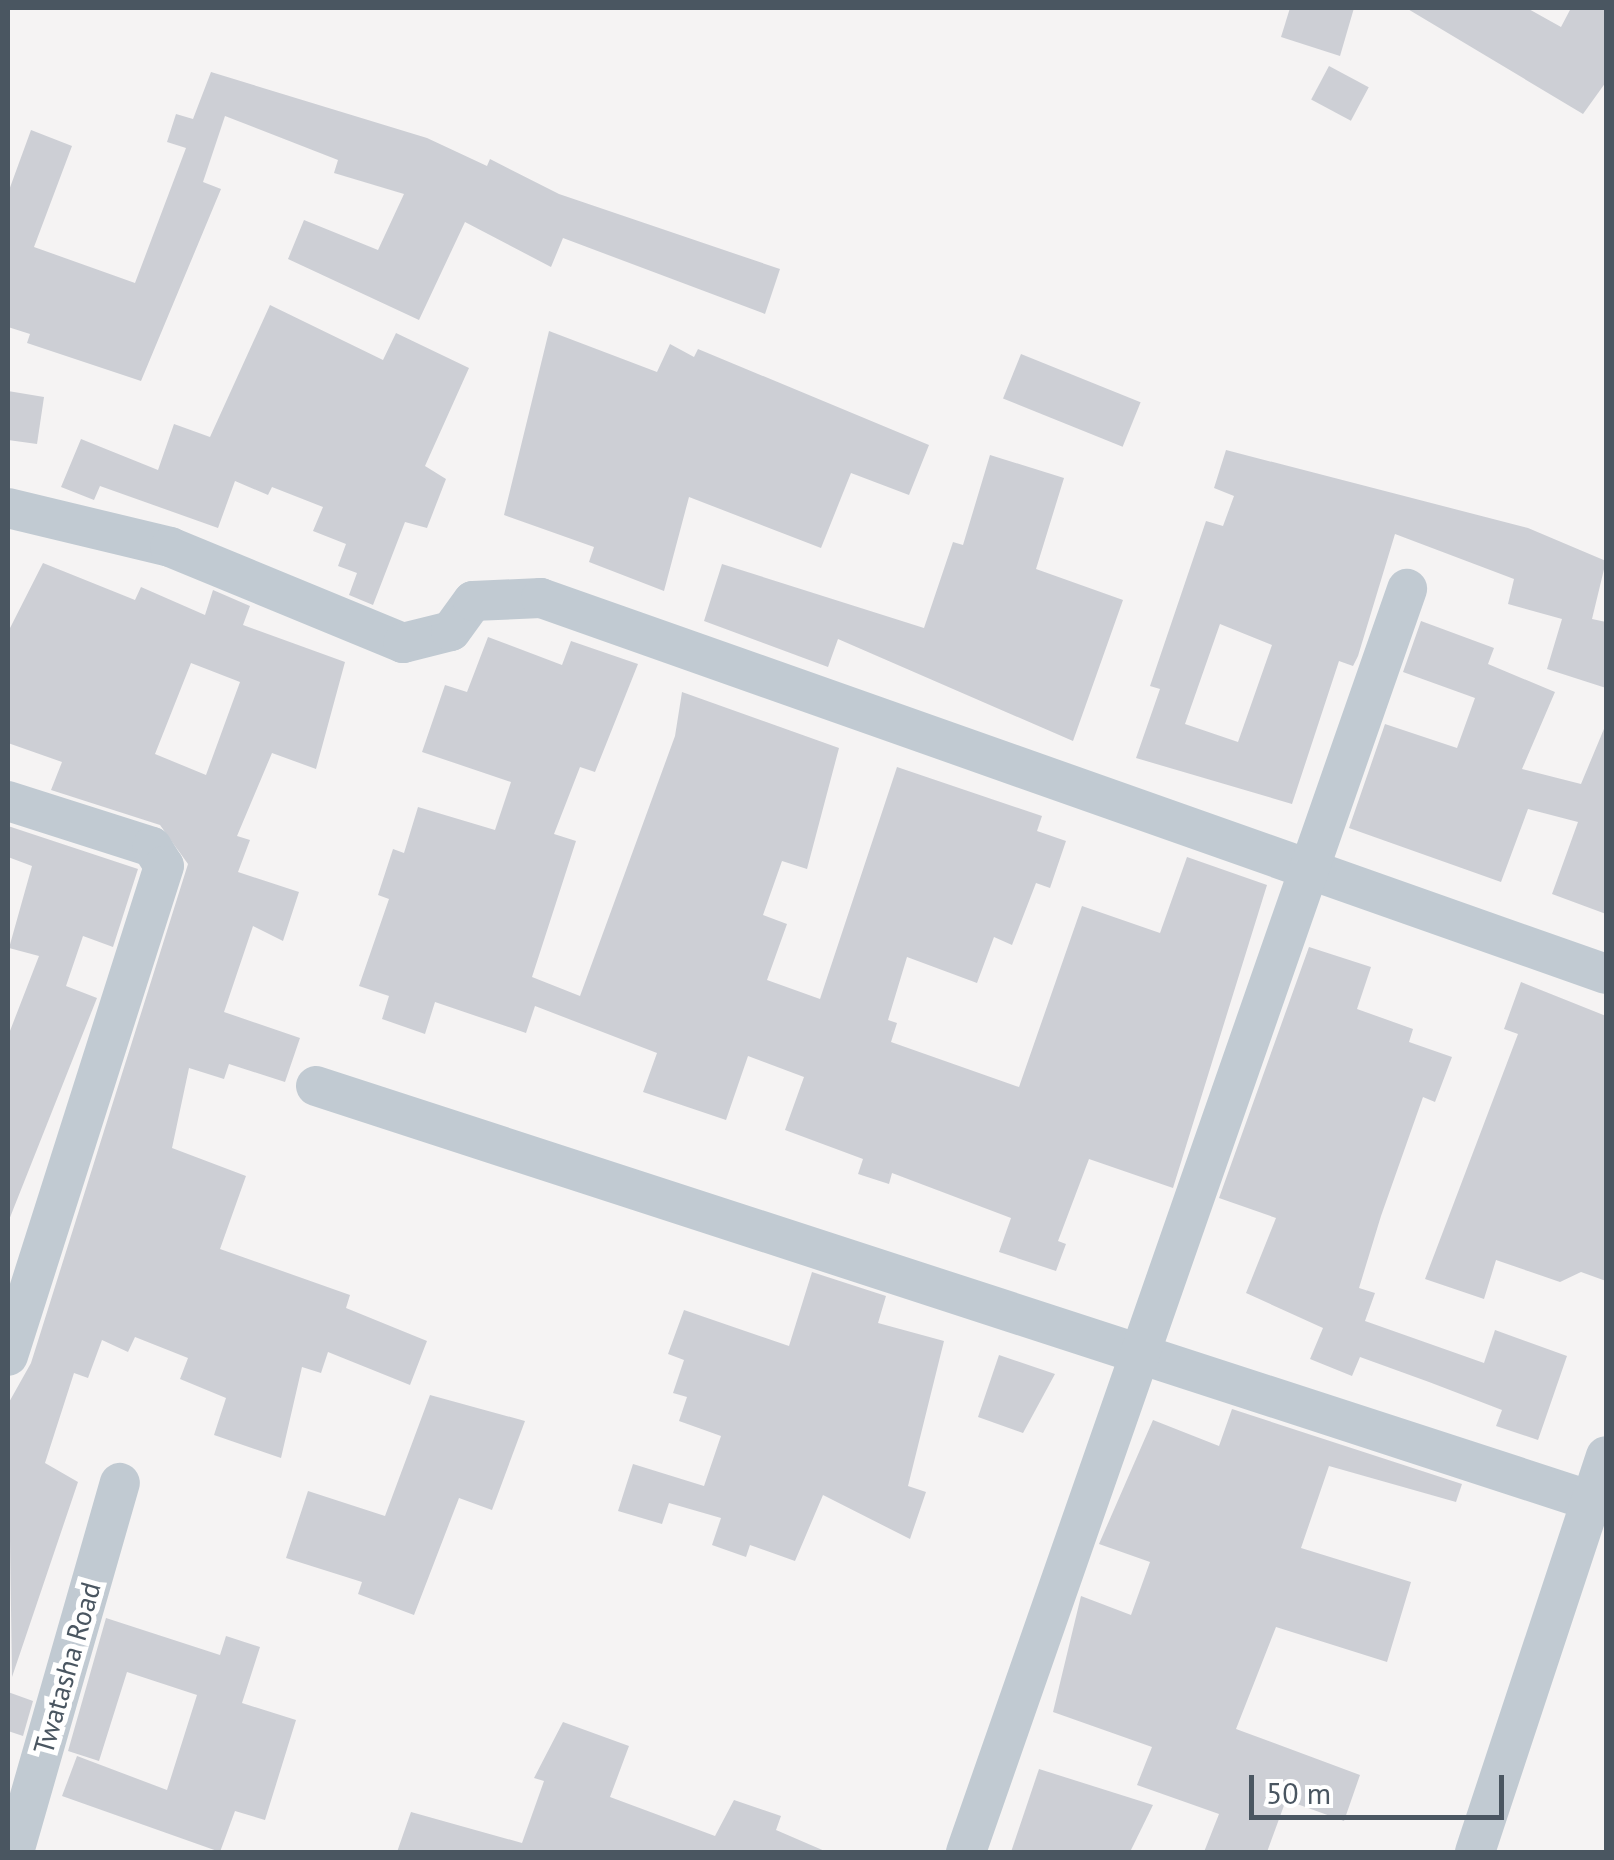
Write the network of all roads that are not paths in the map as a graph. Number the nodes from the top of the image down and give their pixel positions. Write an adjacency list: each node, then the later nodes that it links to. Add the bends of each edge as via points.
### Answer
1 (8, 508): 4 (street, via 170,547 403,643 451,631 473,601 541,598)
2 (1407, 589): 4 (street)
3 (8, 801): 7 (street, via 152,847 164,866)
4 (1310, 863): 5 (street); 9 (street, via 1210,1169)
5 (1606, 974)
6 (316, 1086): 9 (street)
7 (19, 1274): 8 (street)
8 (8, 1356)
9 (1135, 1357): 12 (street); 14 (street)
10 (1606, 1456): 12 (street)
11 (120, 1483): 13 (street, Twatasha Road)
12 (1593, 1524): 15 (street)
13 (14, 1852)
14 (966, 1852)
15 (1475, 1852)

